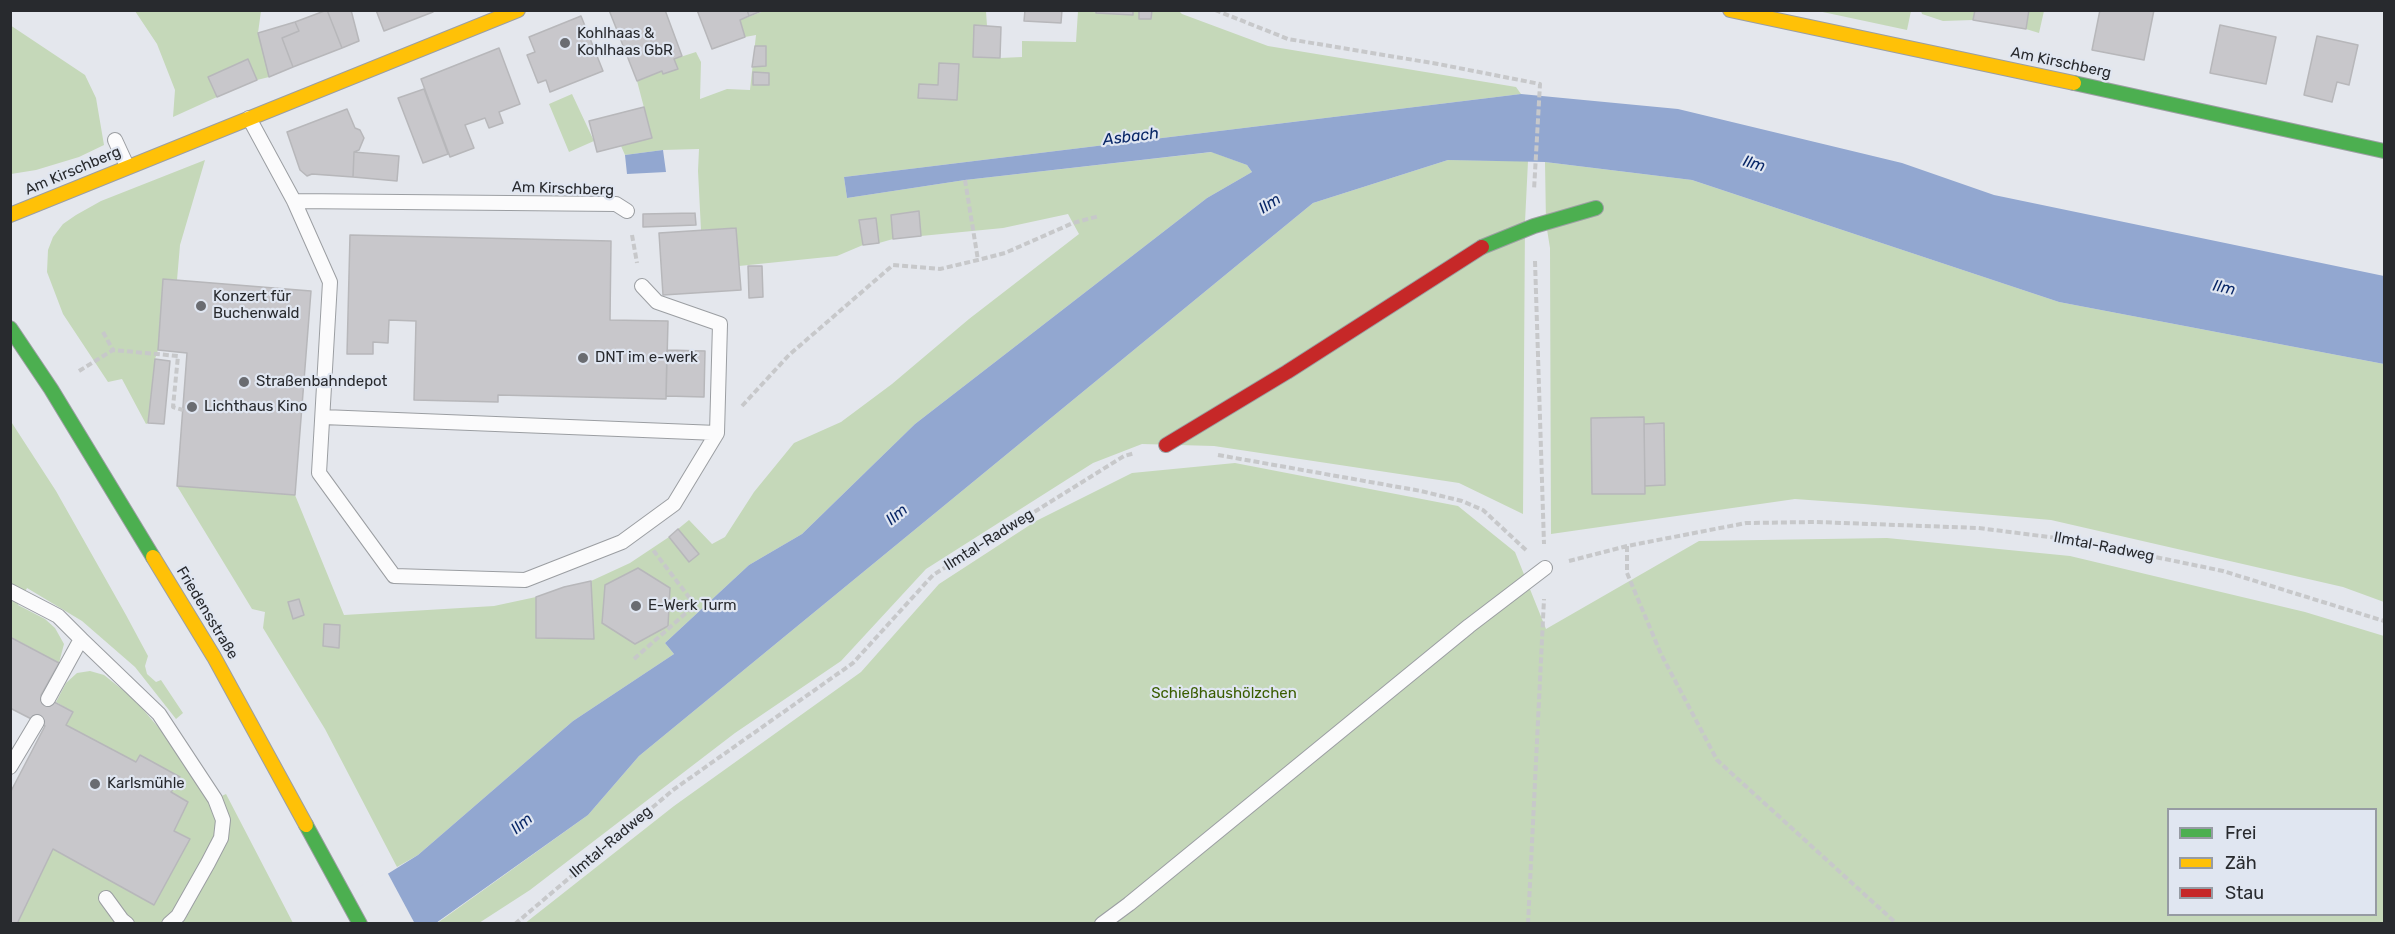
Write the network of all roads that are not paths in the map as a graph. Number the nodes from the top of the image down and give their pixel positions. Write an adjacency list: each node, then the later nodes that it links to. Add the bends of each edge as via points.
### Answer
1 (518, 10): 3 (street, Am Kirschberg)
2 (1730, 10): 5 (street, Am Kirschberg)
3 (249, 118): 6 (street, Am Kirschberg); 7 (lane)
4 (116, 140): 6 (lane)
5 (2385, 151)
6 (127, 166): 10 (street, Am Kirschberg)
7 (294, 201): 9 (lane, Am Kirschberg, via 616,204); 13 (lane, via 330,282)
8 (1596, 208): 15 (street, via 1481,247)
9 (627, 211)
10 (10, 215)
11 (642, 286): 14 (lane, via 657,302 720,324)
12 (10, 328): 25 (street, Friedensstraße, via 214,657)
13 (323, 417): 14 (lane); 14 (lane, via 319,473 394,576 525,580 622,542 674,504)
14 (717, 433)
15 (1166, 445)
16 (1545, 568): 26 (lane, via 1468,626)
17 (10, 591): 18 (lane, via 58,616)
18 (81, 639): 19 (lane); 24 (lane, via 159,714 215,799 224,820 221,838 208,863 178,916)
19 (48, 699)
20 (37, 722): 21 (lane)
21 (10, 767)
22 (106, 898): 23 (lane)
23 (127, 924)
24 (169, 924)
25 (360, 924)
26 (1102, 924)

